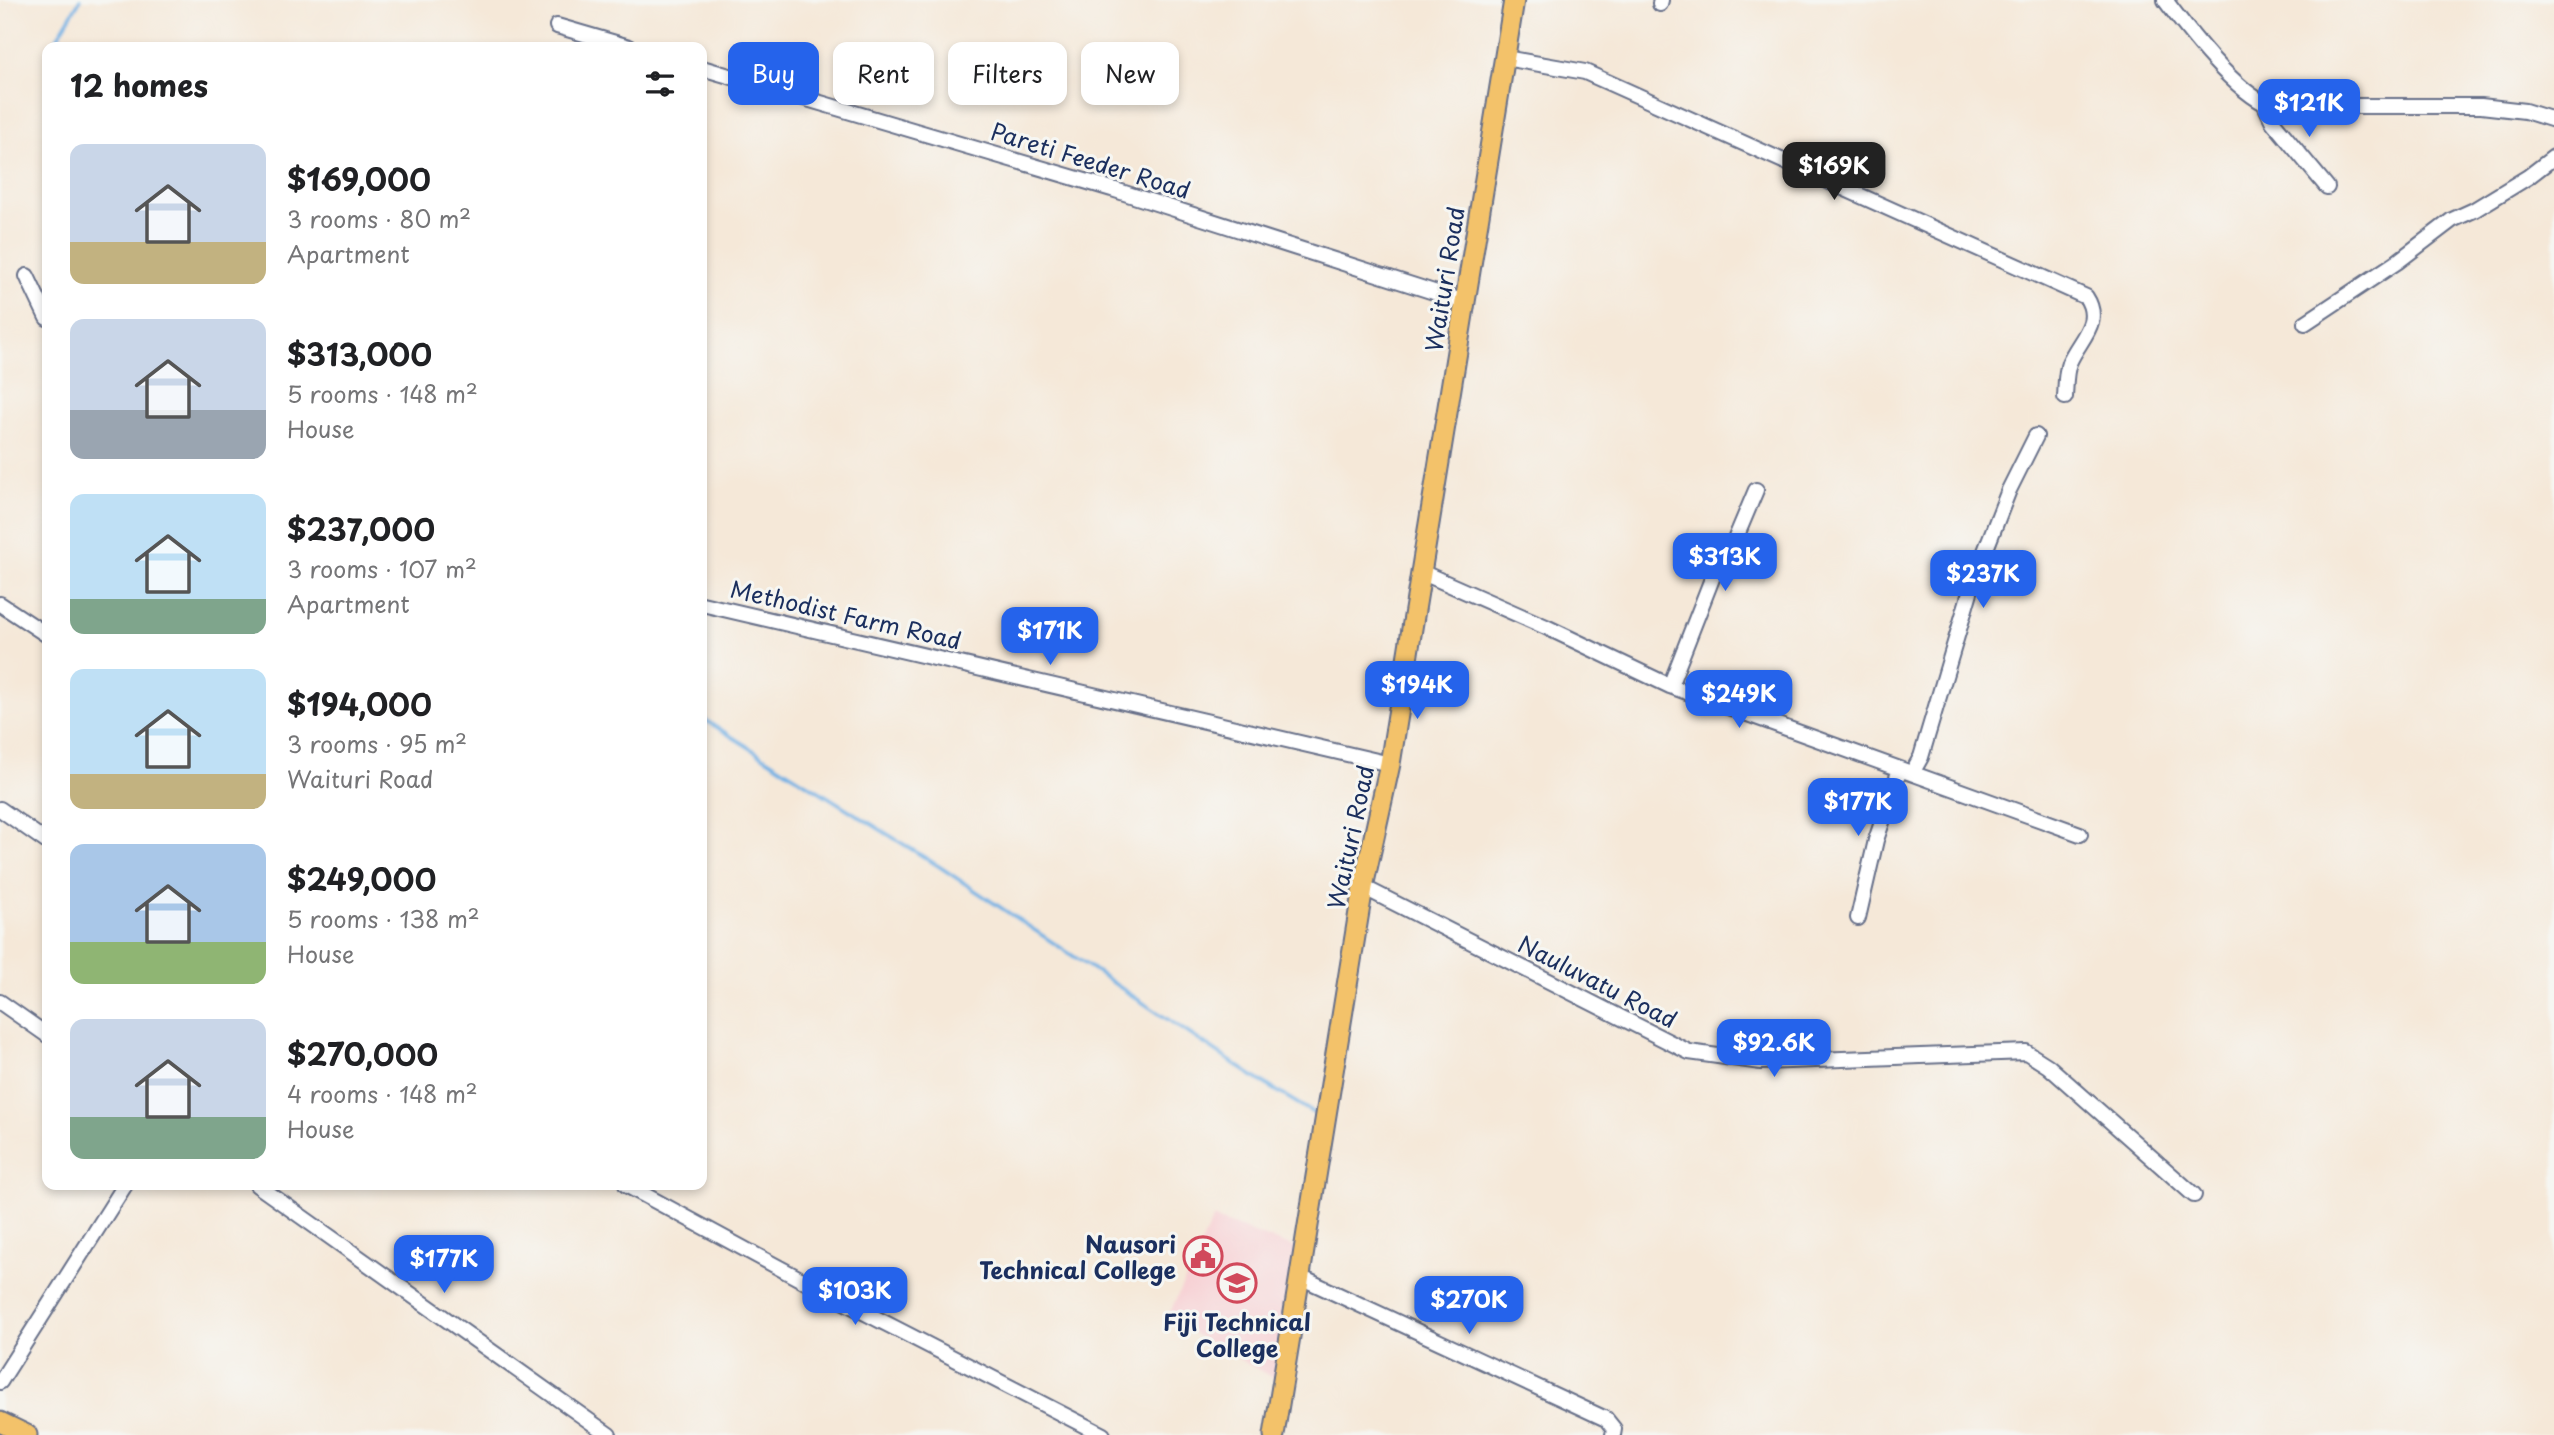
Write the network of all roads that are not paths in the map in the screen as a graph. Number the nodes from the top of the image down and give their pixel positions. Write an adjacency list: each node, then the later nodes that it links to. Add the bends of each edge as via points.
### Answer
1 (1514, 0): 5 (main road, Waituri Road)
2 (2165, 0): 7 (street, via 2206,51)
3 (557, 26): 4 (street)
4 (612, 42)
5 (1505, 58): 12 (main road, Waituri Road); 15 (street, via 1585,72 2086,297 2093,316 2070,361)
6 (707, 69): 12 (street, Pareti Feeder Road, via 1112,189)
7 (2264, 103): 8 (street, via 2481,106); 10 (street, via 2273,122)
8 (2554, 120)
9 (2554, 157): 14 (street, via 2474,210 2452,219)
10 (2327, 187)
11 (27, 276): 13 (street)
12 (1465, 302): 18 (main road, Waituri Road)
13 (42, 308)
14 (2305, 323)
15 (2065, 397)
16 (2036, 436): 24 (street, via 1973,582 1921,757)
17 (1756, 490): 22 (street, via 1727,559 1713,576)
18 (1421, 572): 22 (street); 23 (main road, Waituri Road)
19 (0, 604): 21 (street)
20 (707, 605): 23 (street, Methodist Farm Road)
21 (42, 629)
22 (1670, 686): 24 (street)
23 (1390, 764): 28 (main road, Waituri Road)
24 (1906, 771): 26 (street); 29 (street, via 1876,840)
25 (0, 809): 27 (street)
26 (2080, 834)
27 (42, 838)
28 (1363, 887): 35 (street, Nauluvatu Road, via 1689,1052 1761,1062 2026,1052 2048,1066); 36 (main road, Waituri Road)
29 (1858, 918)
30 (0, 1002): 31 (street)
31 (42, 1031)
32 (122, 1190): 37 (street)
33 (264, 1190): 40 (street)
34 (635, 1190): 41 (street)
35 (2194, 1195)
36 (1300, 1277): 42 (main road, Waituri Road); 43 (street, via 1606,1419)
37 (0, 1382)
38 (0, 1422): 39 (main road)
39 (27, 1435)
40 (609, 1435)
41 (1103, 1435)
42 (1274, 1435)
43 (1613, 1435)

